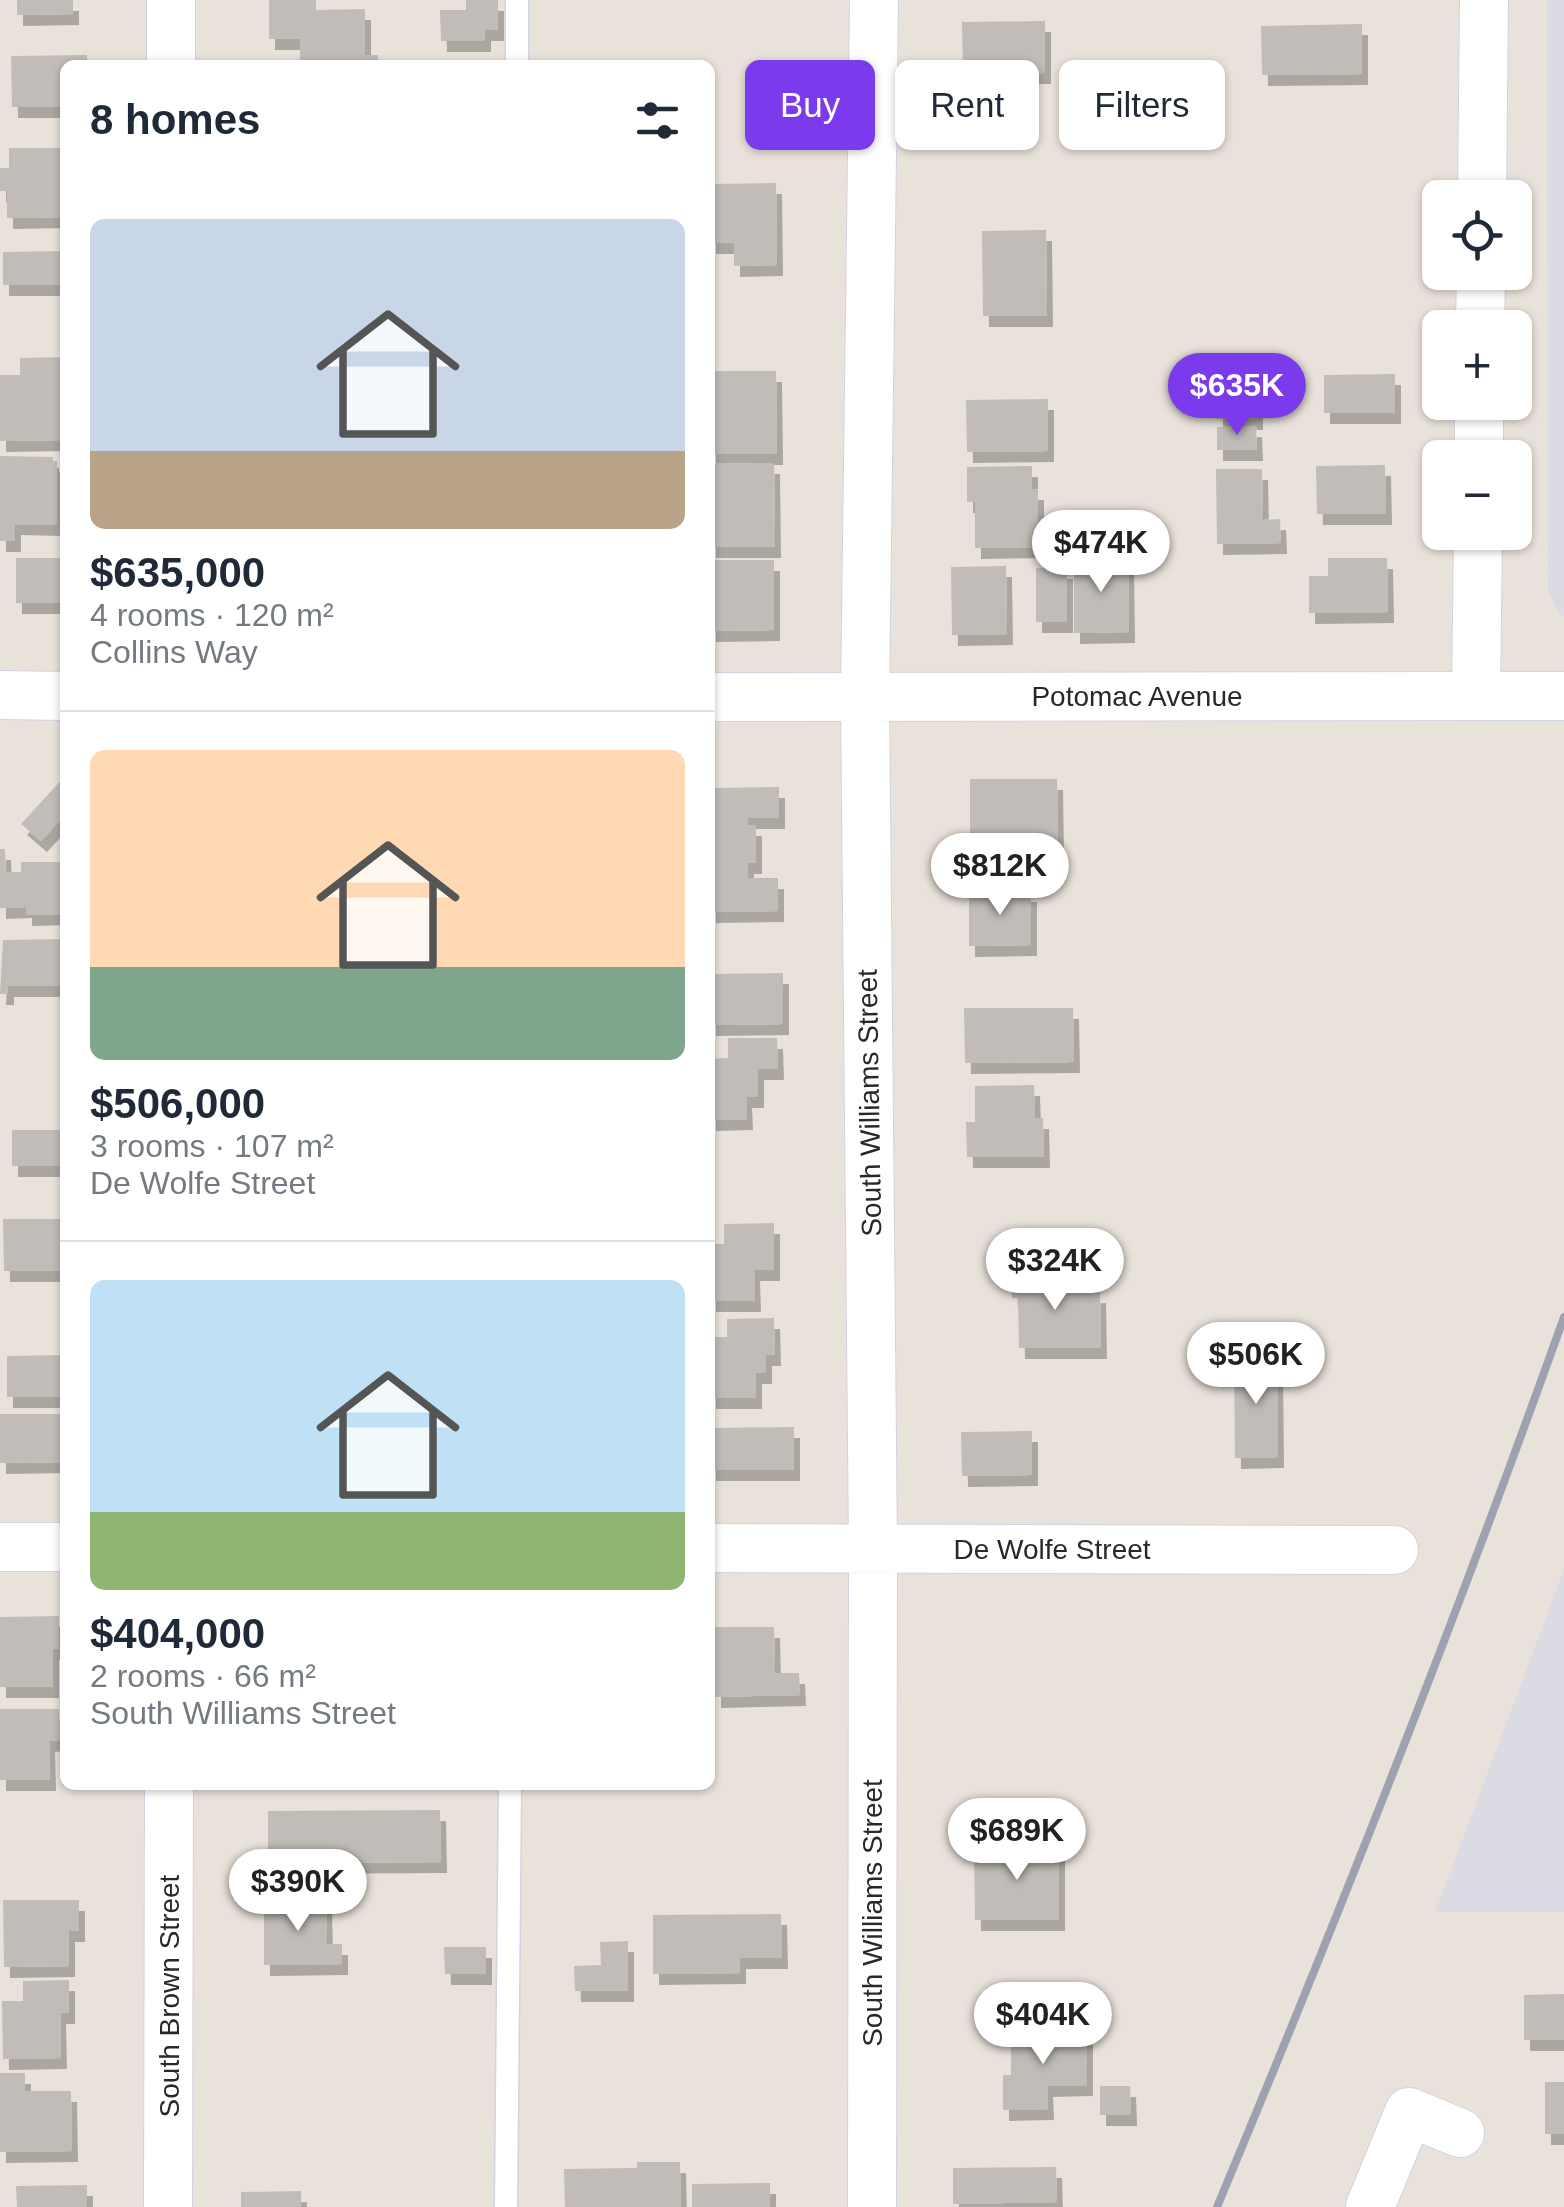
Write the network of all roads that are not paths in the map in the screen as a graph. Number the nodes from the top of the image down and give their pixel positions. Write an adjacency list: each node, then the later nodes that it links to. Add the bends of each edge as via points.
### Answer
1 (171, 0): 5 (street)
2 (516, 0): 6 (lane)
3 (874, 0): 14 (street, South Williams Street)
4 (1484, 0): 7 (street)
5 (171, 60)
6 (516, 60)
7 (1482, 180)
8 (1478, 550): 11 (street)
9 (0, 696): 10 (street)
10 (60, 696)
11 (1476, 696): 12 (street, Potomac Avenue); 14 (street, Potomac Avenue)
12 (1564, 696)
13 (715, 697): 14 (street, Potomac Avenue)
14 (865, 697): 18 (street, South Williams Street)
15 (0, 1547): 16 (street)
16 (60, 1547)
17 (715, 1548): 18 (street, De Wolfe Street)
18 (873, 1548): 19 (street, De Wolfe Street); 25 (street, South Williams Street)
19 (1394, 1550)
20 (169, 1790): 23 (street, South Brown Street)
21 (510, 1790): 24 (lane)
22 (1460, 2133): 26 (street, via 1409,2112)
23 (168, 2207)
24 (506, 2207)
25 (872, 2207)
26 (1370, 2207)

